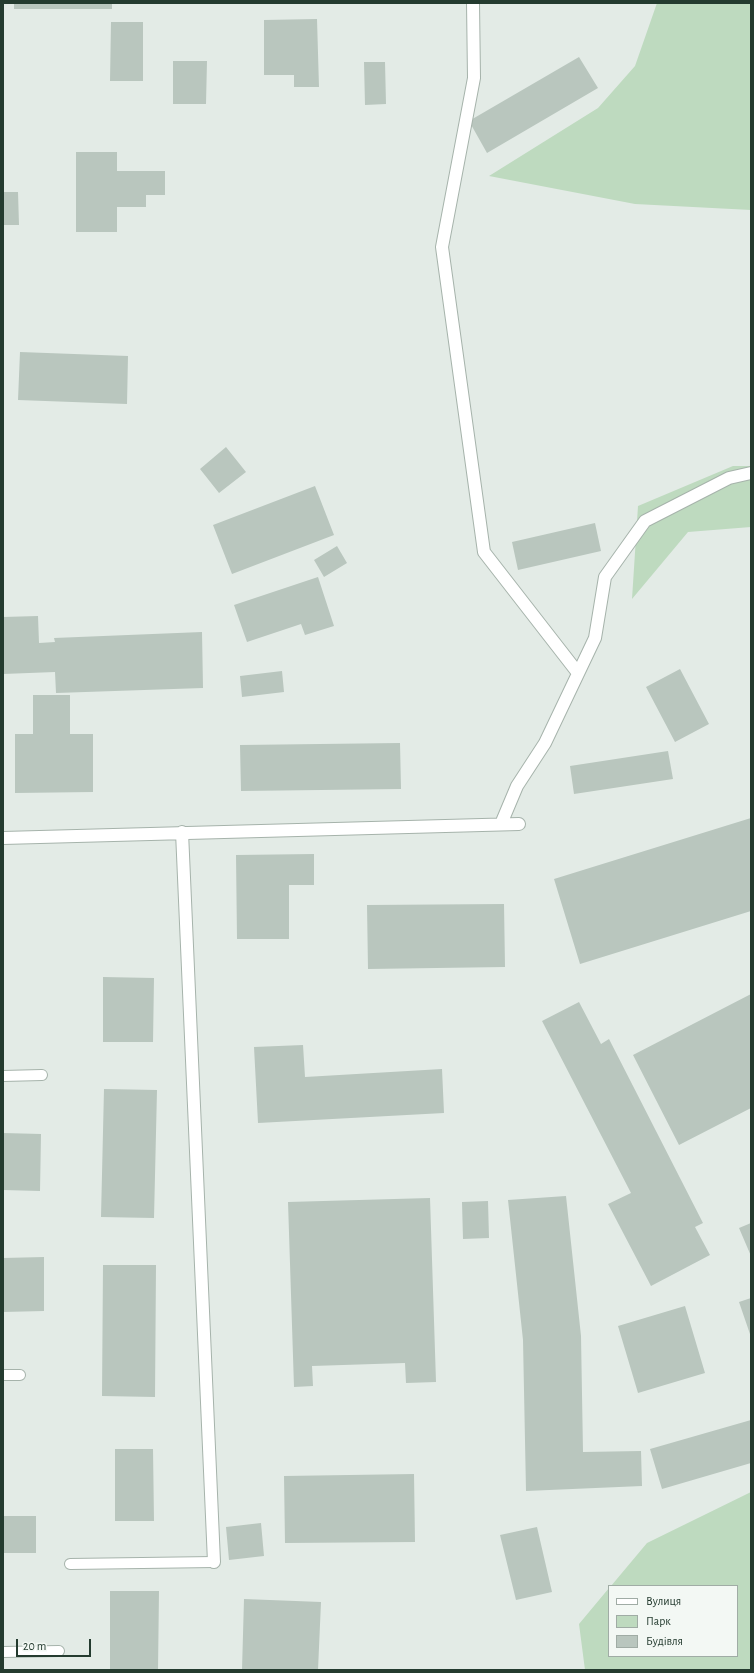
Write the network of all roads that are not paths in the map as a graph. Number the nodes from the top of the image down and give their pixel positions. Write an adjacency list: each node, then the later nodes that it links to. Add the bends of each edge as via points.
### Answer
1 (473, 3): 3 (street, via 474,78 442,247 484,552)
2 (751, 474): 3 (street, via 728,478 645,521 605,577 594,638)
3 (578, 673): 4 (street, via 545,743 517,786)
4 (501, 824): 5 (street); 6 (street)
5 (519, 824)
6 (182, 832): 7 (street); 12 (street)
7 (3, 838)
8 (42, 1075): 9 (lane)
9 (3, 1076)
10 (3, 1375): 11 (lane)
11 (20, 1375)
12 (214, 1562): 13 (lane)
13 (70, 1564)
14 (59, 1651): 15 (lane)
15 (3, 1652)

